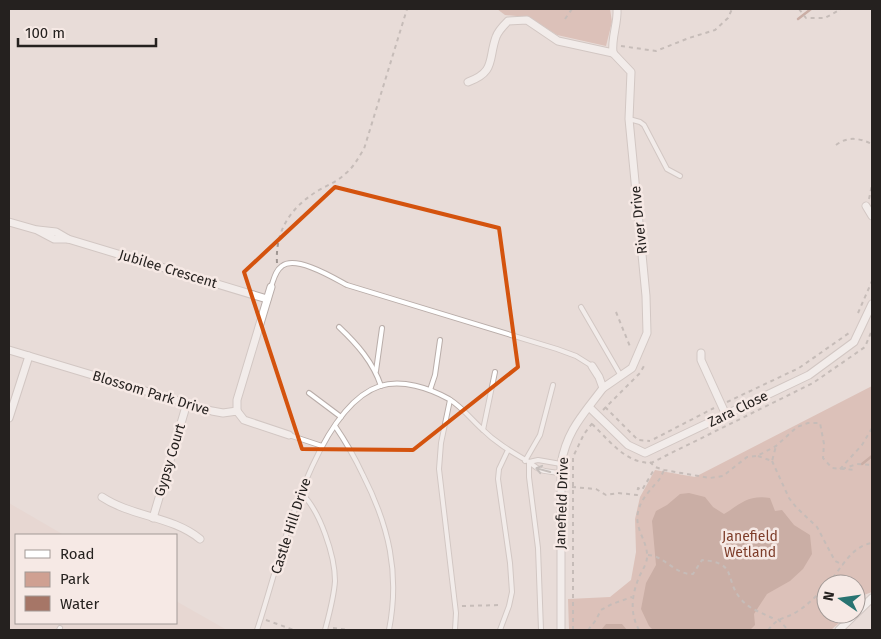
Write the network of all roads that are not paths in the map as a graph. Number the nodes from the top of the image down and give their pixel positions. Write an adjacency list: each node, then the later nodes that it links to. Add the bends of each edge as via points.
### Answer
1 (617, 9): 2 (street)
2 (613, 54): 3 (street, via 558,41 527,20 508,20 496,35 489,68); 4 (street, River Drive, via 631,72)
3 (468, 82)
4 (629, 119): 5 (lane, via 644,125 667,169); 22 (street, River Drive, via 647,333 632,368)
5 (680, 176)
6 (866, 206): 7 (street)
7 (872, 216)
8 (9, 222): 10 (street, Jubilee Crescent, via 56,232 68,239)
9 (271, 287): 10 (street); 19 (lane, via 277,270 284,264 307,266 347,286 558,349)
10 (267, 299): 32 (street, via 237,400)
11 (872, 304): 33 (street, Zara Close, via 854,342 809,375)
12 (581, 307): 22 (lane)
13 (339, 328): 20 (lane)
14 (382, 328): 20 (lane)
15 (440, 340): 27 (lane)
16 (9, 350): 18 (street, Blossom Park Drive)
17 (701, 353): 33 (street, via 701,360)
18 (29, 356): 30 (street, Blossom Park Drive); 35 (street)
19 (592, 366): 26 (street)
20 (376, 371): 25 (lane)
21 (495, 372): 37 (lane)
22 (621, 376): 23 (street, River Drive)
23 (612, 382): 26 (street, Janefield Drive)
24 (554, 385): 41 (lane, via 540,434)
25 (381, 386): 27 (lane, via 407,385); 34 (lane, Castle Hill Drive, via 364,395)
26 (602, 388): 31 (street, Janefield Drive)
27 (430, 390): 29 (lane)
28 (309, 393): 34 (lane)
29 (450, 400): 37 (lane); 52 (lane, via 439,469)
30 (187, 403): 32 (street, Blossom Park Drive, via 218,412); 46 (street, Gypsy Court)
31 (589, 407): 33 (street, Zara Close, via 628,445 645,453); 42 (street, Janefield Drive, via 570,433)
32 (237, 410): 38 (street, via 244,420)
33 (726, 415)
34 (341, 417): 36 (lane, Castle Hill Drive)
35 (9, 418)
36 (335, 426): 39 (lane, Castle Hill Drive); 51 (lane, via 346,440 368,485 387,534 393,576)
37 (483, 430): 40 (lane)
38 (289, 435): 39 (lane)
39 (322, 446): 44 (lane, Castle Hill Drive)
40 (508, 450): 41 (lane); 53 (lane, via 498,479 512,592)
41 (527, 461): 42 (lane); 43 (lane, one-way to 41, via 542,470); 54 (lane, via 538,548)
42 (561, 464): 43 (street, Janefield Drive)
43 (560, 473): 55 (street, Janefield Drive)
44 (301, 493): 49 (lane, via 320,522 333,564 334,589); 50 (lane, Castle Hill Drive)
45 (102, 497): 46 (street, via 118,507)
46 (153, 518): 47 (street, via 182,527)
47 (200, 539)
48 (872, 598): 56 (street)
49 (325, 629)
50 (257, 630)
51 (389, 630)
52 (455, 630)
53 (500, 630)
54 (541, 630)
55 (561, 630)
56 (839, 630)

